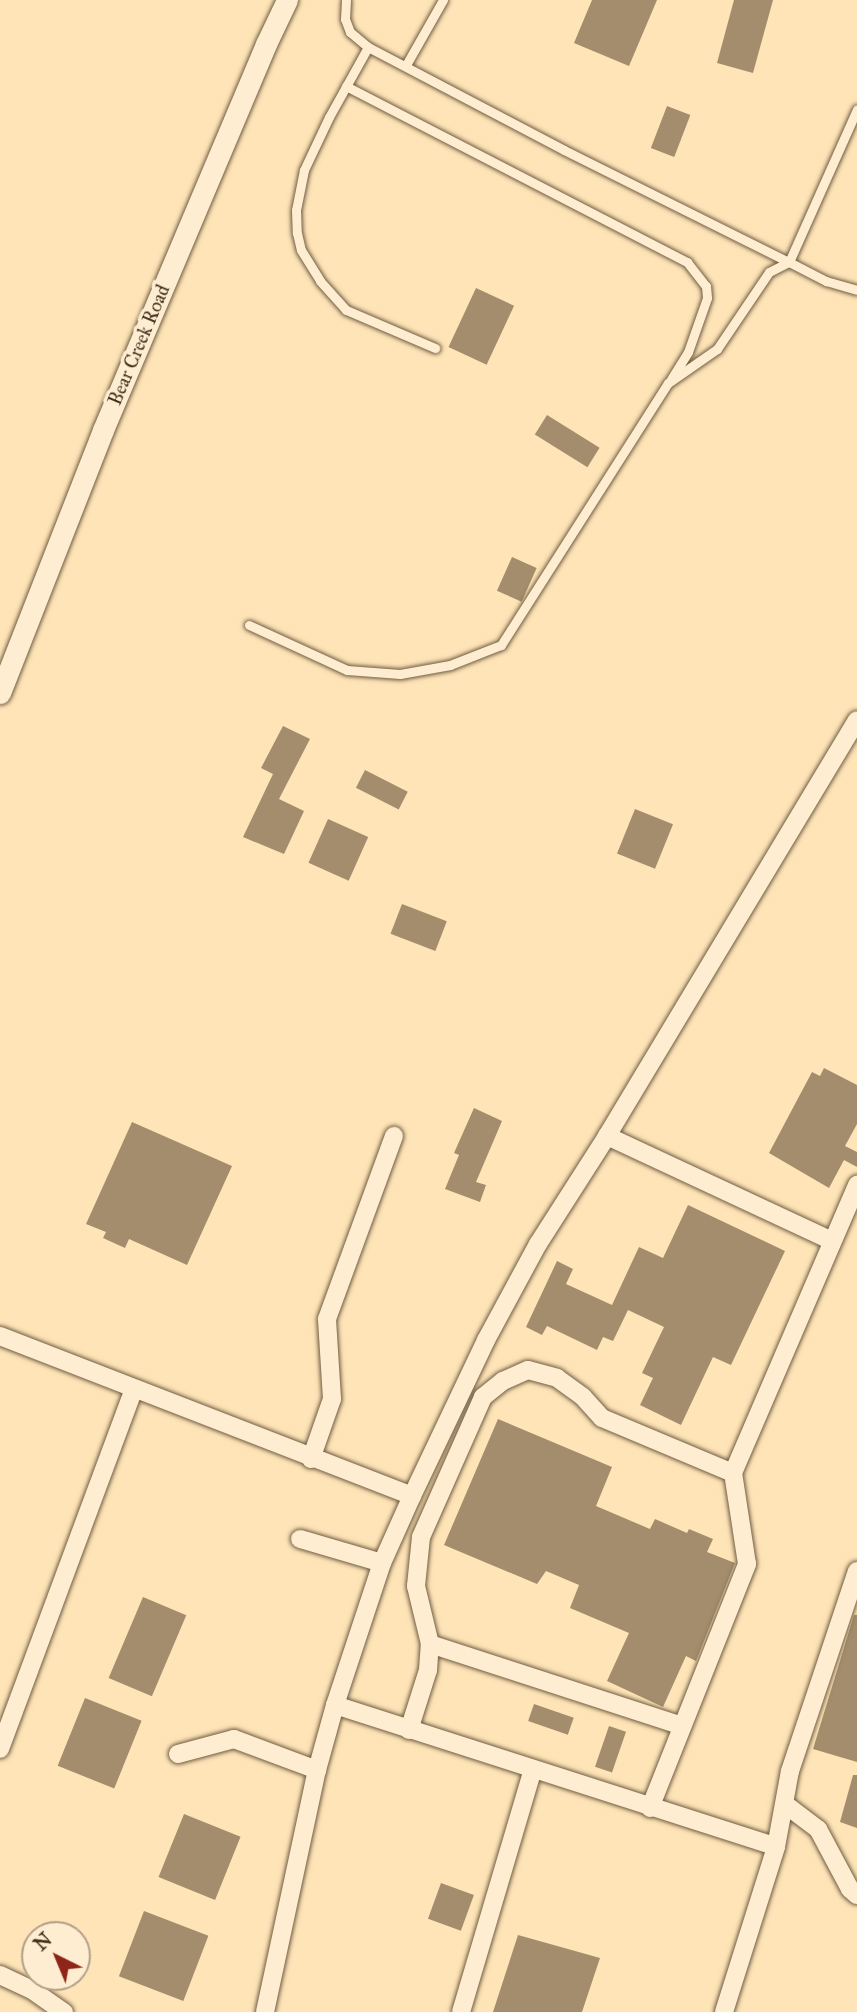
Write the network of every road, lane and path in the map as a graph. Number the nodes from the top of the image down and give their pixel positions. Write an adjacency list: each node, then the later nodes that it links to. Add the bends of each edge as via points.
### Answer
1 (288, 0): 13 (street, Bear Creek Road, via 103,430)
2 (346, 0): 4 (lane, via 350,32)
3 (443, 0): 5 (lane)
4 (368, 47): 5 (lane); 6 (lane)
5 (405, 65): 8 (lane)
6 (346, 86): 10 (lane, via 313,148 298,190 301,250 346,310); 11 (lane, via 687,262 706,286 707,298 688,352)
7 (857, 109): 8 (lane)
8 (789, 262): 9 (lane); 11 (lane, via 769,272 717,349)
9 (857, 290)
10 (435, 348)
11 (668, 383): 12 (lane, via 501,645 450,665 400,674 347,670)
12 (249, 625)
13 (0, 694)
14 (857, 720): 16 (street)
15 (394, 1136): 21 (street, via 327,1319 332,1399)
16 (607, 1136): 18 (street); 23 (street, via 538,1244 486,1340)
17 (857, 1185): 18 (street)
18 (832, 1241): 22 (street)
19 (0, 1336): 20 (street)
20 (134, 1388): 21 (street); 31 (street)
21 (312, 1458): 23 (street)
22 (733, 1473): 27 (street, via 602,1418 557,1377 528,1370 503,1381 484,1397 421,1537 416,1586); 29 (street, via 747,1564)
23 (412, 1496): 25 (street)
24 (300, 1539): 25 (street)
25 (382, 1563): 28 (street)
26 (857, 1571): 35 (street, via 790,1771)
27 (430, 1644): 29 (street); 30 (street, via 428,1670)
28 (335, 1705): 30 (street); 34 (street)
29 (681, 1725): 36 (street)
30 (409, 1730): 33 (street)
31 (0, 1749)
32 (178, 1754): 34 (street, via 234,1739)
33 (533, 1769): 36 (street); 42 (street)
34 (317, 1770): 41 (street)
35 (786, 1805): 37 (street); 38 (street, via 818,1829)
36 (650, 1808): 37 (street)
37 (776, 1847): 43 (street)
38 (857, 1895)
39 (0, 1975): 40 (street)
40 (64, 2012)
41 (265, 2012)
42 (461, 2012)
43 (724, 2012)

